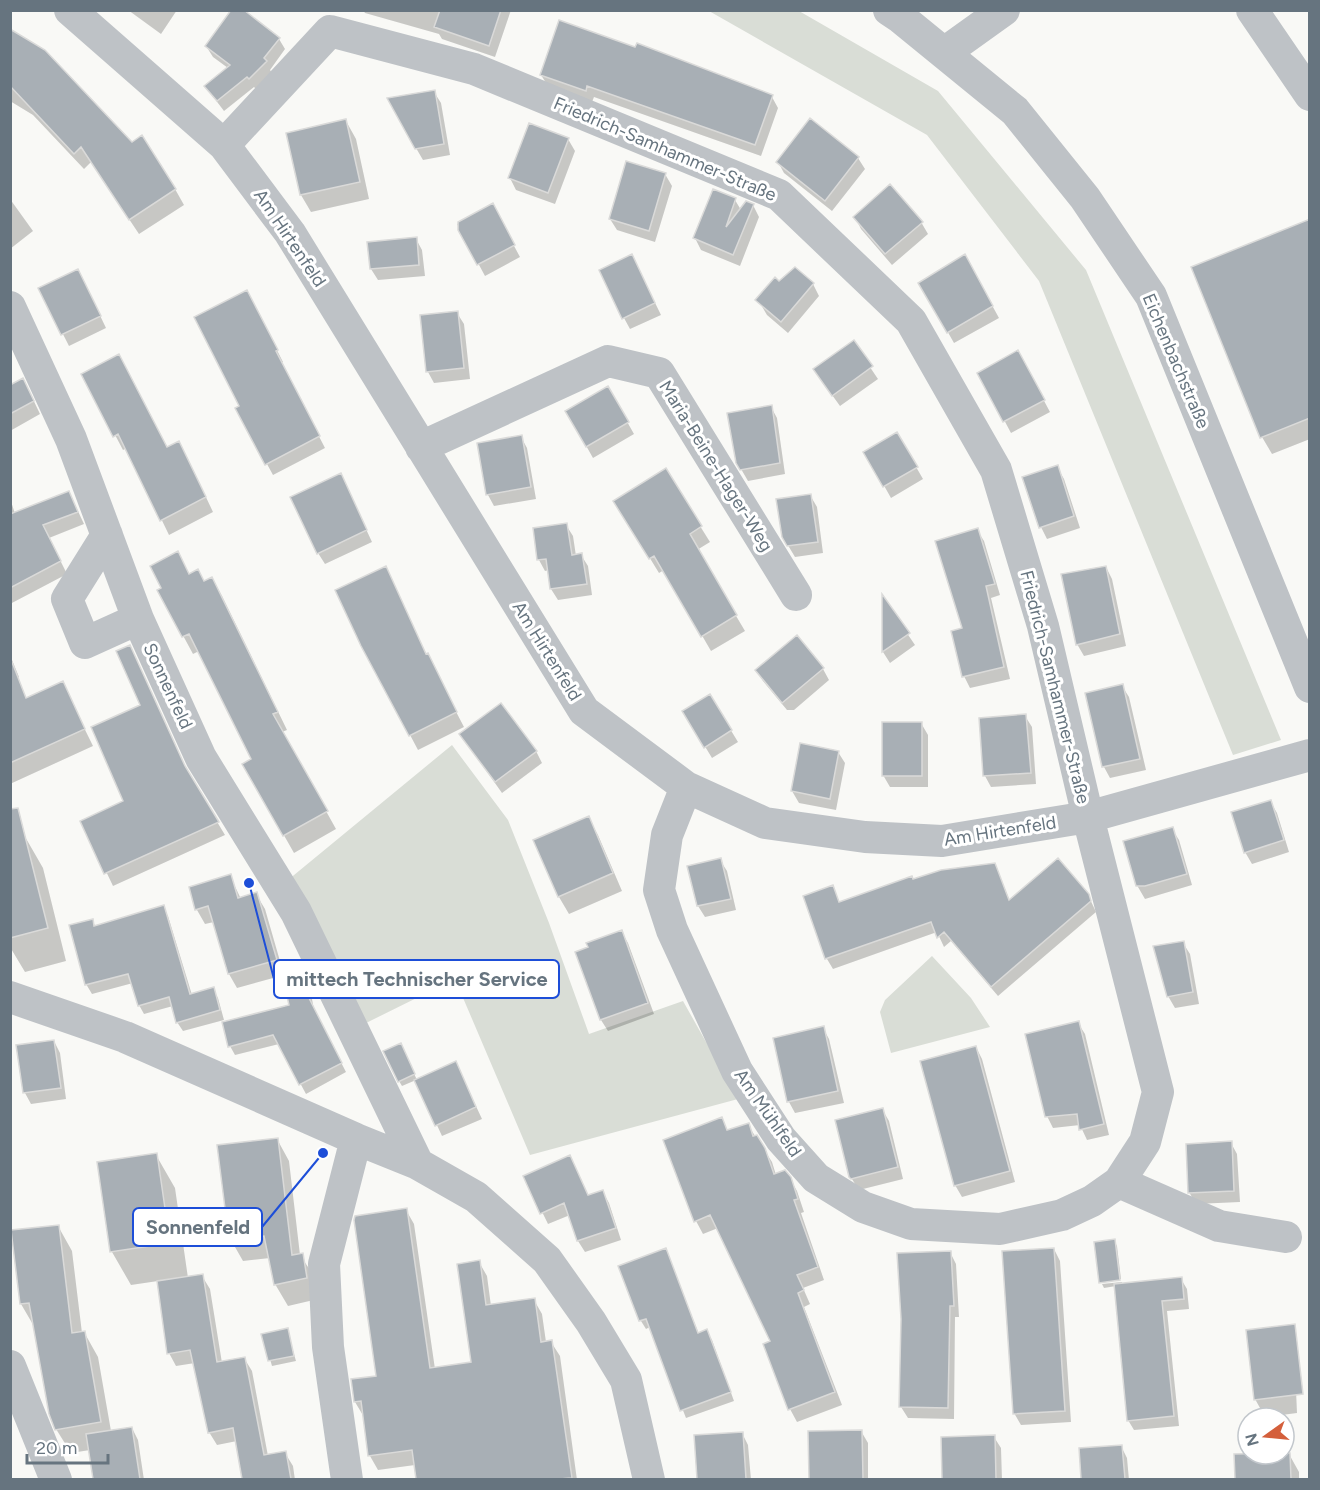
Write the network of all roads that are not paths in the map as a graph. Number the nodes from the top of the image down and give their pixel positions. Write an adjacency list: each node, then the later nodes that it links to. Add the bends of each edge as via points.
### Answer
1 (70, 10): 7 (street, Am Hirtenfeld)
2 (889, 10): 5 (street, Eichenbachstraße)
3 (1004, 10): 5 (street)
4 (1252, 10): 6 (street)
5 (944, 52): 13 (street, Eichenbachstraße, via 1015,111 1085,198 1151,296)
6 (1310, 95)
7 (224, 145): 9 (street, Am Hirtenfeld, via 290,233); 16 (street, Friedrich-Samhammer-Straße, via 330,31 474,69 779,195 911,321 996,470 1043,626)
8 (10, 307): 10 (street, Sonnenfeld, via 71,439)
9 (421, 447): 11 (street, Maria-Beine-Hager-Weg, via 608,361 659,374); 15 (street, Am Hirtenfeld, via 584,711)
10 (107, 535): 12 (street, Sonnenfeld); 12 (street, via 67,599 85,644)
11 (796, 595)
12 (138, 619): 19 (street, Sonnenfeld, via 201,758 296,912)
13 (1310, 687)
14 (1310, 755): 16 (street, Am Hirtenfeld)
15 (686, 787): 16 (street, Am Hirtenfeld, via 765,823 865,837 942,841); 20 (street, Am Mühlfeld, via 667,835 659,890 672,930 737,1071 781,1139 816,1178 863,1207 911,1224 1000,1229 1062,1215)
16 (1088, 817): 20 (street, Am Mühlfeld, via 1158,1092 1145,1142)
17 (10, 997): 18 (street, via 124,1036)
18 (356, 1139): 19 (street); 24 (street, via 324,1264 328,1347)
19 (418, 1164): 25 (street, via 476,1197 547,1260 626,1380)
20 (1119, 1182): 21 (street, via 1219,1226)
21 (1286, 1237)
22 (10, 1366): 23 (street)
23 (56, 1479)
24 (347, 1479)
25 (649, 1479)

